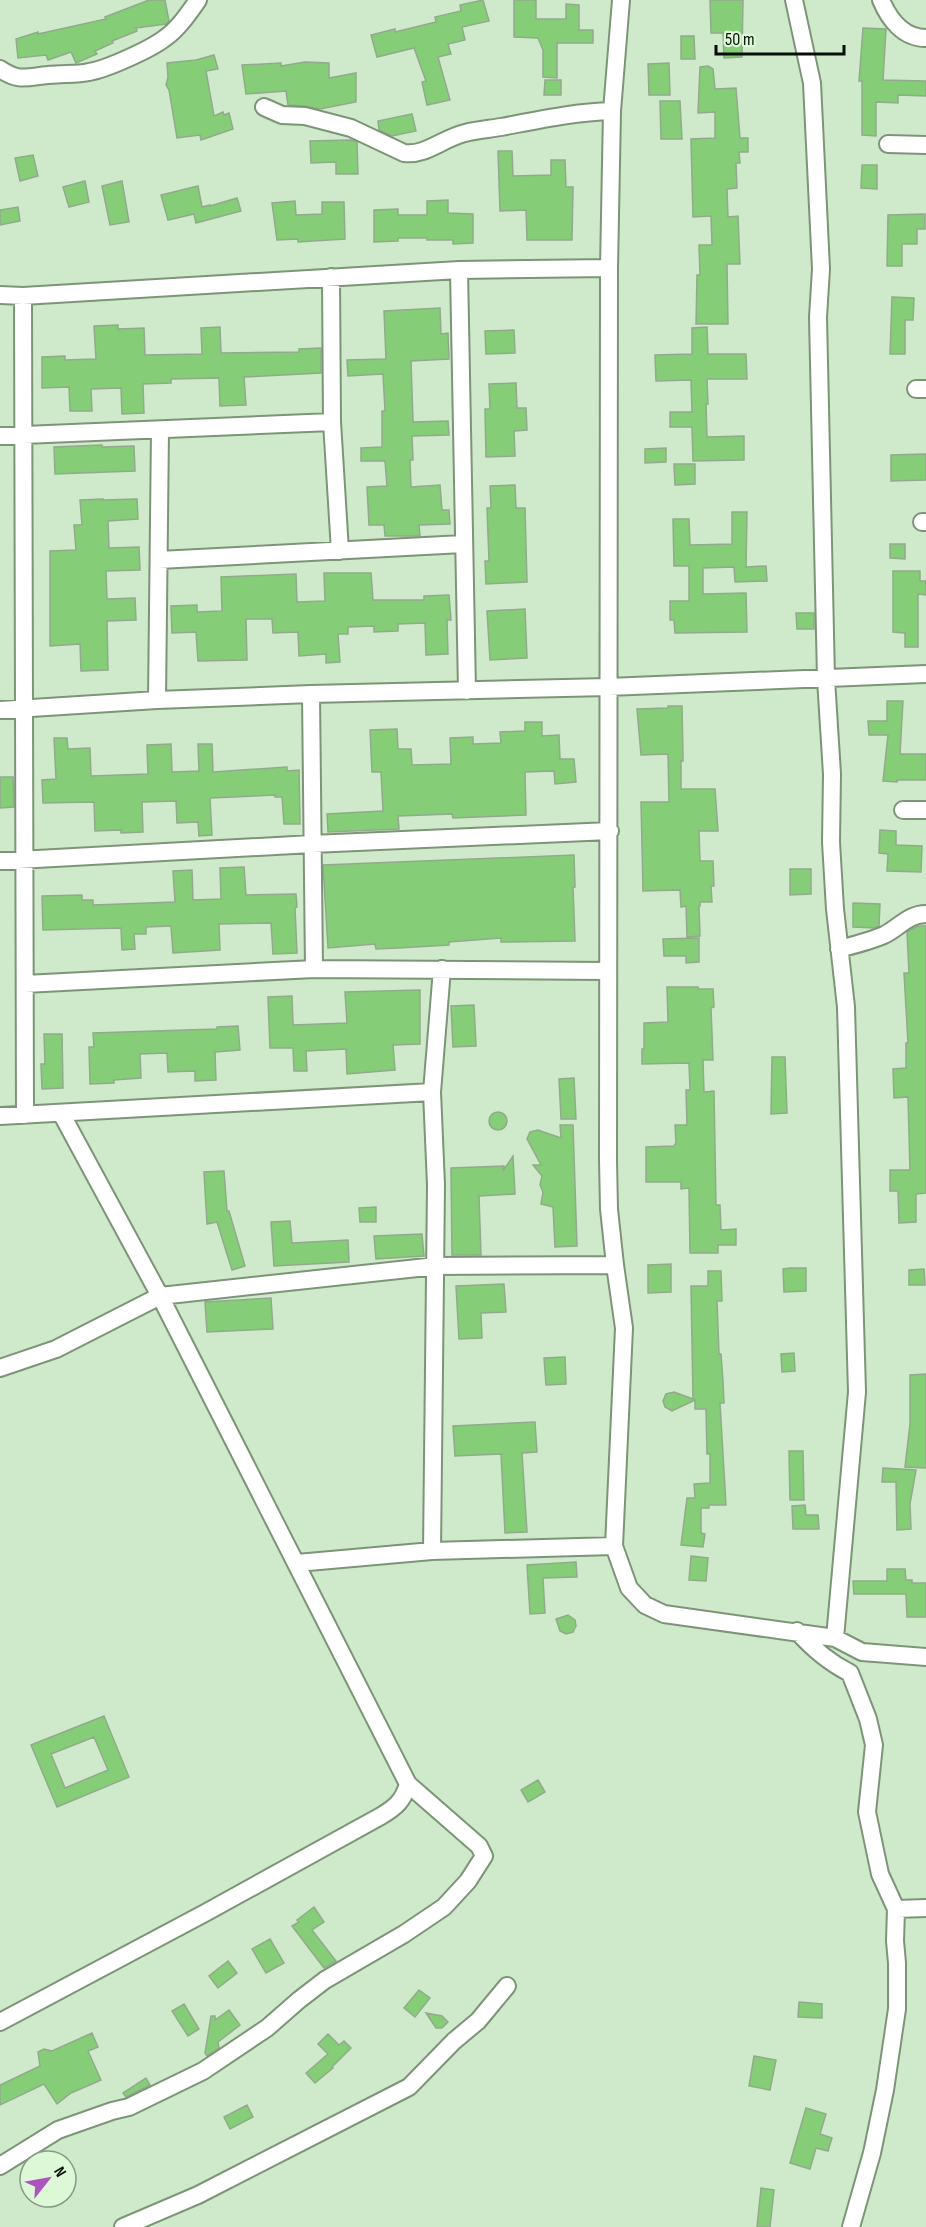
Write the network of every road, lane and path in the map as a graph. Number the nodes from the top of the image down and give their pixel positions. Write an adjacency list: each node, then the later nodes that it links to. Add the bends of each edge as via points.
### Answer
1 (198, 0): 6 (street, via 165,38 108,67 24,79)
2 (621, 0): 8 (street)
3 (794, 0): 24 (street, via 812,83 815,134 821,269 818,317)
4 (881, 0): 5 (street, via 897,27)
5 (926, 38)
6 (0, 69)
7 (264, 107): 8 (street, via 282,115 305,116 351,128 414,154 465,133 579,112)
8 (612, 111): 11 (street)
9 (888, 144): 10 (street)
10 (926, 145)
11 (609, 268): 12 (street); 25 (street)
12 (459, 270): 13 (street); 20 (street)
13 (331, 277): 15 (street); 16 (street)
14 (0, 295): 15 (street)
15 (23, 296): 18 (street)
16 (332, 422): 17 (street); 21 (street)
17 (160, 430): 18 (street); 22 (street)
18 (22, 435): 19 (street); 29 (street)
19 (0, 436)
20 (463, 544): 21 (street); 26 (street)
21 (339, 551): 22 (street)
22 (159, 560): 28 (street)
23 (926, 674): 24 (street)
24 (826, 679): 25 (street); 38 (street)
25 (608, 687): 26 (street); 33 (street)
26 (467, 691): 27 (street)
27 (311, 694): 28 (street); 34 (street)
28 (157, 700): 29 (street)
29 (26, 709): 30 (street); 36 (street)
30 (0, 710)
31 (903, 810): 32 (street)
32 (926, 810)
33 (610, 831): 34 (street); 41 (street)
34 (312, 844): 36 (street); 39 (street)
35 (0, 861): 36 (street)
36 (26, 861): 42 (street)
37 (926, 914): 38 (street, via 913,916 876,938)
38 (839, 949): 55 (street, via 846,1007 857,1392)
39 (314, 969): 40 (street); 42 (street)
40 (442, 969): 41 (street); 43 (street)
41 (607, 971): 47 (street, via 608,1160)
42 (25, 984): 45 (street)
43 (432, 1092): 44 (street); 48 (street)
44 (61, 1113): 45 (street); 49 (street)
45 (25, 1115): 46 (street)
46 (0, 1116)
47 (615, 1265): 48 (street); 51 (street, via 624,1328)
48 (436, 1266): 49 (street); 52 (street)
49 (160, 1296): 50 (street, via 56,1349); 53 (street)
50 (0, 1368)
51 (614, 1546): 52 (street); 54 (street, via 629,1588 653,1611)
52 (432, 1551): 53 (street)
53 (297, 1563): 59 (street)
54 (796, 1631): 55 (street); 58 (street, via 823,1657)
55 (835, 1638): 56 (street)
56 (862, 1652): 57 (street); 58 (street)
57 (926, 1657)
58 (850, 1673): 61 (street, via 874,1745 867,1812 880,1874)
59 (408, 1784): 63 (street, via 398,1805 381,1816); 64 (street, via 484,1854 468,1881 444,1907 325,1980 267,2028 203,2071 136,2104 58,2130)
60 (926, 1908): 61 (street)
61 (896, 1909): 66 (street, via 897,2009 872,2153)
62 (507, 1986): 65 (street, via 478,2021 409,2087 198,2195)
63 (0, 2022)
64 (0, 2166)
65 (123, 2227)
66 (851, 2227)

